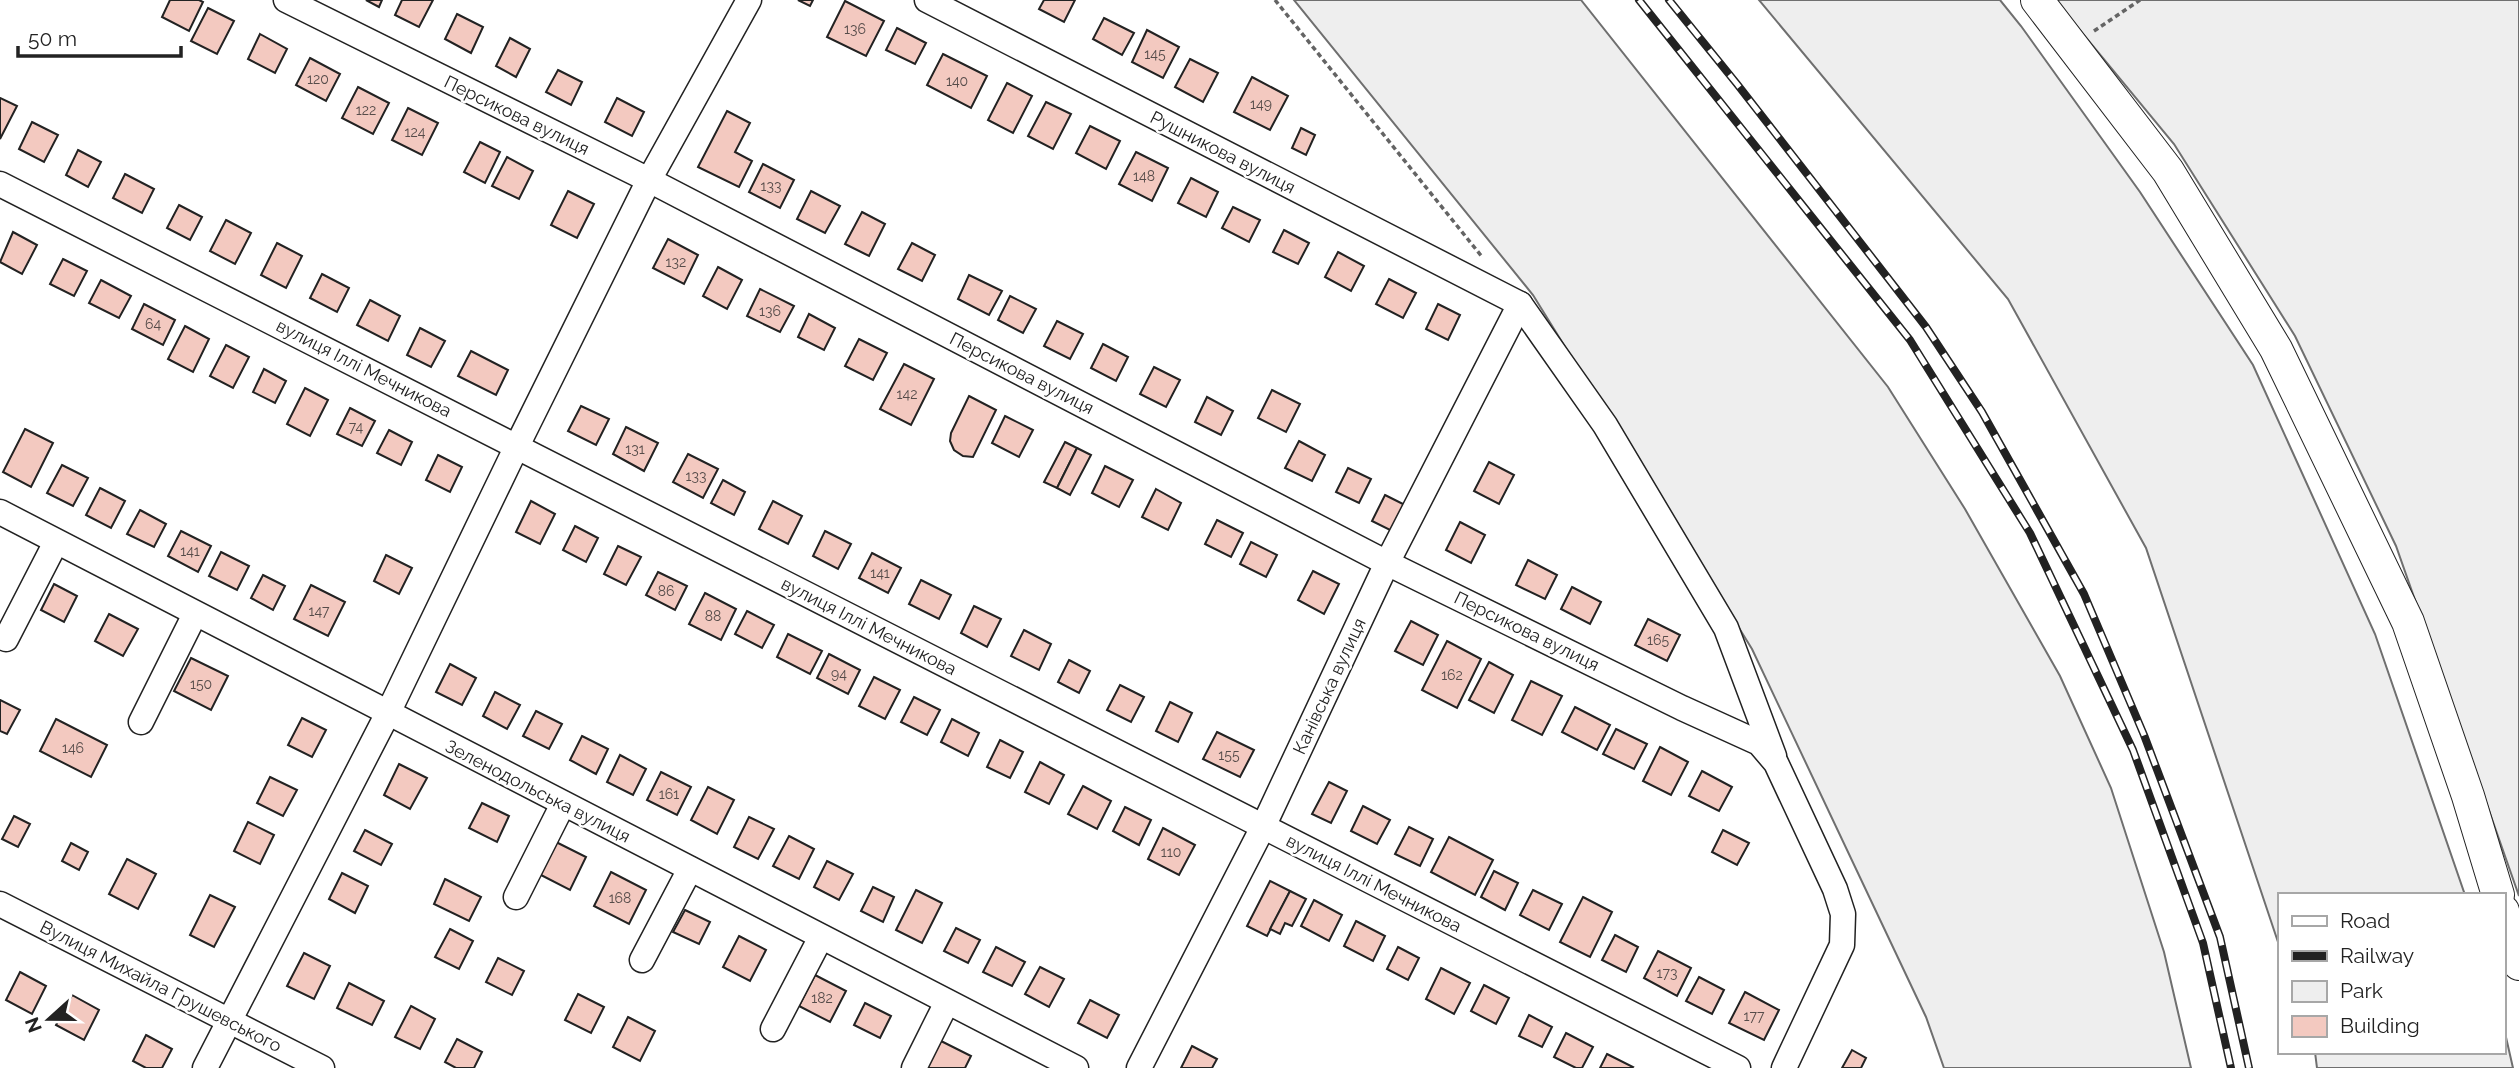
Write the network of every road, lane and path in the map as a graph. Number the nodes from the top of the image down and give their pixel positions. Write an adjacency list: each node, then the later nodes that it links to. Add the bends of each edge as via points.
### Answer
1 (286, 0): 8 (street, Персикова вулиця)
2 (749, 0): 8 (street)
3 (927, 0): 11 (street, Рушникова вулиця)
4 (1275, 0): 10 (path)
5 (2037, 0): 7 (main road)
6 (2140, 0): 7 (path)
7 (2072, 45): 24 (main road, via 2168,171 2276,349 2408,622)
8 (649, 180): 12 (street); 15 (street, Персикова вулиця)
9 (0, 184): 12 (street, вулиця Іллі Мечникова)
10 (1485, 260)
11 (1520, 304): 15 (street, Канівська вулиця); 20 (street, via 1605,425 1726,628)
12 (517, 446): 18 (street); 22 (street, вулиця Іллі Мечникова)
13 (0, 512): 14 (street, Зеленодольська вулиця)
14 (56, 542): 16 (street, Зеленодольська вулиця); 17 (street)
15 (1387, 562): 20 (street, Персикова вулиця, via 1759,743); 22 (street, Канівська вулиця)
16 (195, 614): 18 (street, Зеленодольська вулиця); 19 (street)
17 (6, 639)
18 (388, 713): 21 (street, Зеленодольська вулиця); 32 (street)
19 (141, 722)
20 (1776, 763): 40 (street, via 1843,915 1842,945)
21 (563, 804): 23 (street, Зеленодольська вулиця); 25 (street)
22 (1263, 827): 38 (street, Канівська вулиця); 39 (street, вулиця Іллі Мечникова)
23 (690, 869): 28 (street, Зеленодольська вулиця); 29 (street)
24 (2497, 893)
25 (516, 897)
26 (0, 904): 32 (street, Вулиця Михайла Грушевського)
27 (2505, 918): 30 (main road)
28 (821, 937): 31 (street, Зеленодольська вулиця); 33 (street)
29 (642, 960)
30 (2519, 964)
31 (947, 1002): 36 (street); 37 (street, Зеленодольська вулиця)
32 (230, 1021): 34 (street); 35 (street, Вулиця Михайла Грушевського)
33 (773, 1029)
34 (205, 1068)
35 (322, 1068)
36 (914, 1068)
37 (1076, 1068)
38 (1139, 1068)
39 (1738, 1068)
40 (1784, 1068)

